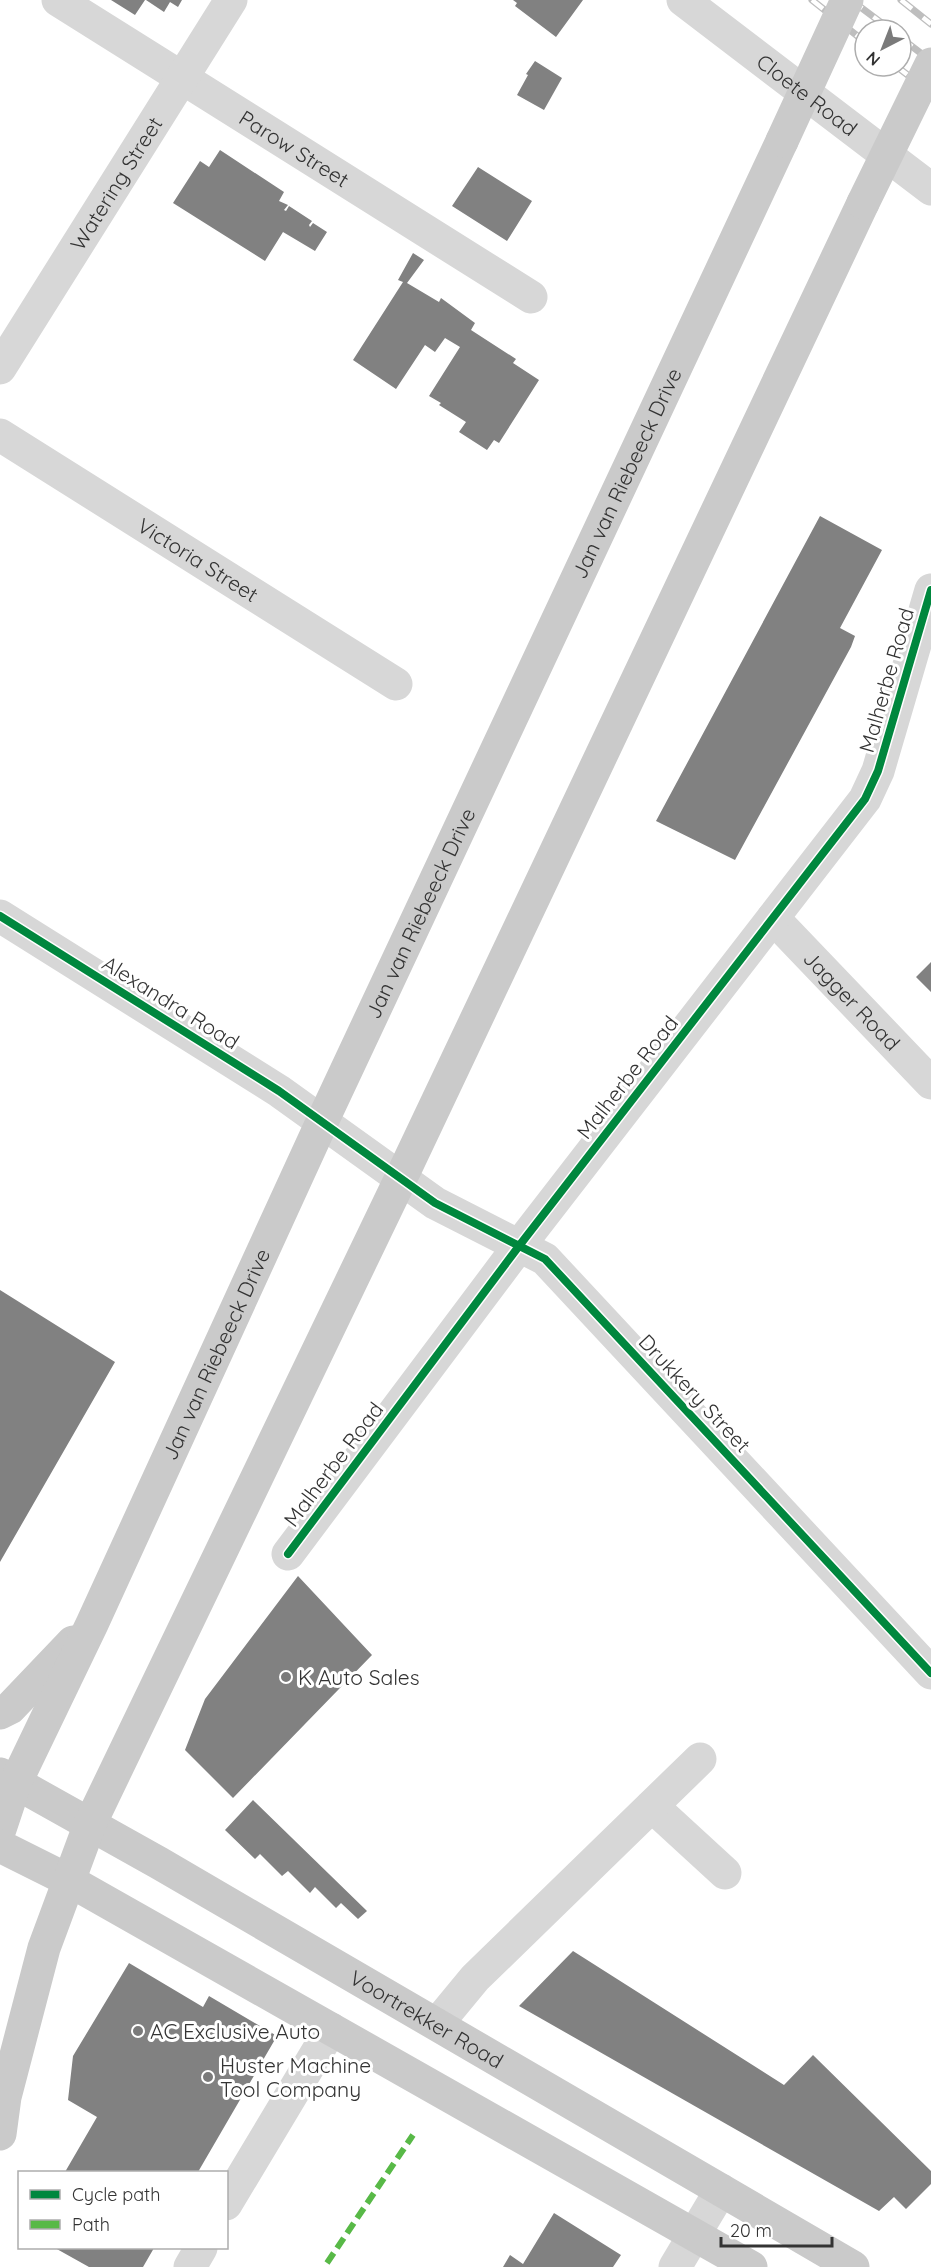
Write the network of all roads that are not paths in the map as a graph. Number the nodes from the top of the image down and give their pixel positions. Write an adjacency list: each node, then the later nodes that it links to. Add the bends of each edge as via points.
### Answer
1 (58, 0): 6 (street, Parow Street)
2 (231, 0): 6 (street, Watering Street)
3 (683, 0): 7 (street, Cloete Road)
4 (846, 0): 16 (main road, Jan van Riebeeck Drive, bridge)
5 (931, 64): 17 (main road, bridge)
6 (182, 78): 8 (street, Parow Street); 9 (street, Watering Street)
7 (931, 189)
8 (531, 297)
9 (0, 368)
10 (0, 435): 12 (street, Victoria Street)
11 (931, 590): 13 (street, Malherbe Road, via 878,771 865,799)
12 (396, 684)
13 (772, 918): 15 (street, Jagger Road); 18 (street, Malherbe Road)
14 (2, 921): 16 (street, Alexandra Road, via 279,1091)
15 (931, 1083)
16 (322, 1122): 17 (street, Alexandra Road); 20 (main road, Jan van Riebeeck Drive)
17 (401, 1178): 18 (street, Drukkery Street, via 435,1203); 26 (main road)
18 (519, 1246): 19 (street, Malherbe Road); 21 (street, Drukkery Street, via 544,1259)
19 (288, 1554)
20 (92, 1624): 22 (main road, via 10,1708); 24 (main road, Jan van Riebeeck Drive)
21 (931, 1673)
22 (0, 1713)
23 (700, 1759): 25 (street)
24 (8, 1779): 26 (main road, Voortrekker Road); 27 (main road, Jan van Riebeeck Drive)
25 (652, 1806): 29 (street); 31 (street, via 475,1978)
26 (90, 1824): 30 (main road); 31 (main road, Voortrekker Road)
27 (0, 1829)
28 (0, 1846): 30 (main road)
29 (725, 1873)
30 (68, 1880): 32 (main road); 33 (main road, via 44,1948 5,2097)
31 (437, 2024): 34 (main road, Voortrekker Road)
32 (331, 2029): 35 (street); 36 (main road)
33 (0, 2134)
34 (721, 2190): 36 (street); 41 (main road, Voortrekker Road)
35 (228, 2201)
36 (694, 2235): 39 (street); 40 (main road)
37 (200, 2249): 38 (street)
38 (190, 2267)
39 (675, 2267)
40 (751, 2267)
41 (853, 2267)

